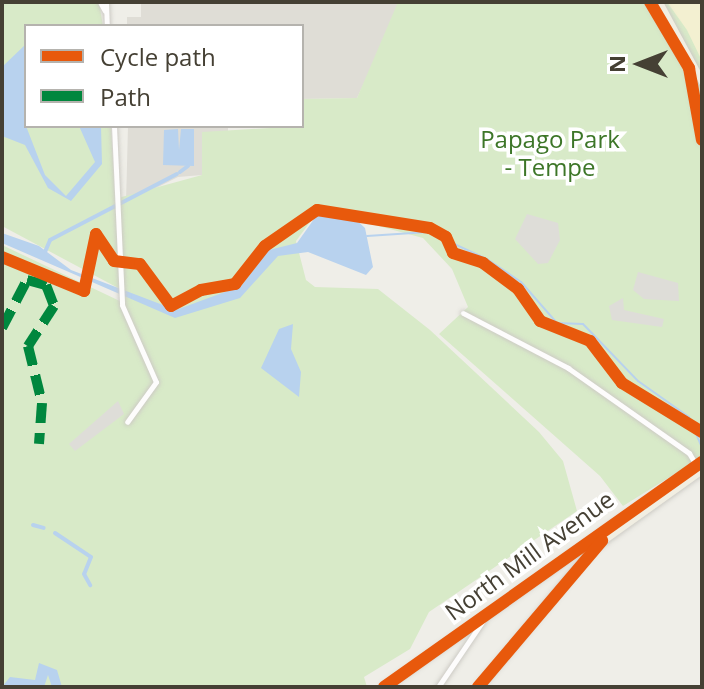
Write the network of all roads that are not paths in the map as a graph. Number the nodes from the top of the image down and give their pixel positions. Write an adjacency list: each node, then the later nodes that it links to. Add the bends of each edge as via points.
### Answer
1 (103, 2): 4 (street)
2 (650, 2): 7 (main road, via 689,68)
3 (659, 2): 5 (main road)
4 (107, 24)
5 (702, 82)
6 (114, 128): 9 (street, via 122,305 156,382)
7 (702, 140)
8 (463, 313): 10 (street, via 568,368)
9 (127, 422)
10 (700, 467): 11 (main road, North Mill Avenue); 12 (main road, North Mill Avenue, via 618,526)
11 (573, 549): 12 (main road); 13 (main road, North Mill Avenue)
12 (584, 558): 14 (main road, North Mill Avenue)
13 (498, 603): 15 (main road, North Mill Avenue); 16 (street)
14 (483, 685)
15 (384, 687)
16 (438, 687)

